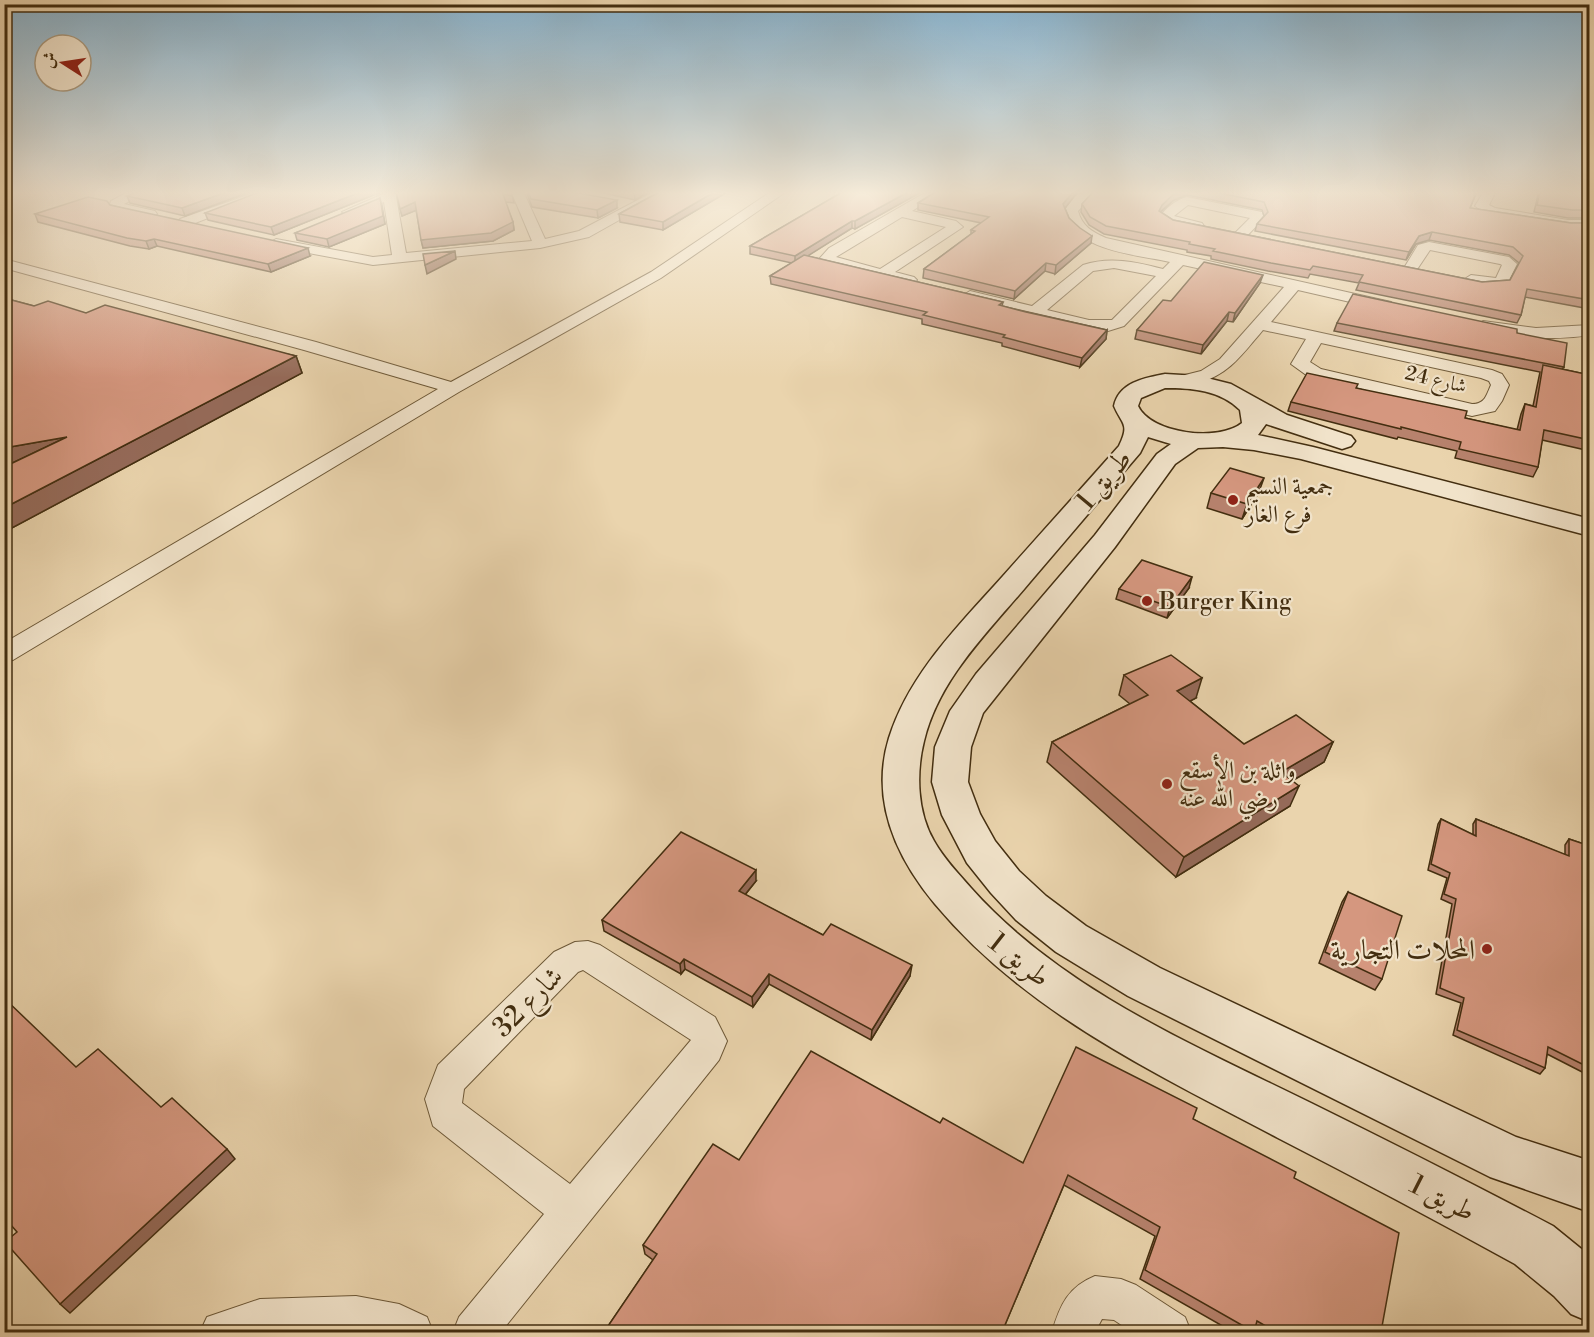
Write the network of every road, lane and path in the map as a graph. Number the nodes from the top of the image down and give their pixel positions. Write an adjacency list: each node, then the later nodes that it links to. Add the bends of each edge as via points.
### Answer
1 (327, 253): 10 (street, via 363,261)
2 (399, 253): 10 (street)
3 (452, 253): 10 (street)
4 (688, 253): 30 (street)
5 (832, 253): 16 (street, via 827,258 833,262)
6 (914, 253): 16 (street)
7 (1152, 253): 11 (street)
8 (1420, 253): 14 (street)
9 (1469, 253): 18 (street, via 1510,264 1501,283)
10 (400, 259)
11 (1180, 260): 17 (street); 20 (street)
12 (4, 264): 30 (street)
13 (1394, 266): 14 (street)
14 (1411, 268): 15 (street)
15 (1431, 273)
16 (882, 274): 19 (street)
17 (1166, 274): 23 (street, via 1096,264); 23 (street, via 1118,323 1108,327)
18 (1452, 276)
19 (926, 285)
20 (1293, 285): 22 (street, via 1373,297); 25 (street)
21 (958, 293): 23 (street)
22 (1402, 308)
23 (1035, 312)
24 (1467, 323): 26 (street, via 1538,333)
25 (1258, 324): 27 (street, شارع 24); 28 (street)
26 (1590, 330)
27 (1316, 336): 27 (street, شارع 24, via 1486,374 1496,378 1500,386 1491,407 1472,410 1315,373 1300,364 1300,360)
28 (1226, 363): 29 (street, via 1207,375); 31 (street, via 1224,380)
29 (1183, 381): 31 (street); 32 (street, via 1136,388 1125,403)
30 (453, 388): 36 (street)
31 (1239, 399): 33 (street, طريق 1, via 1254,414 1250,430 1239,436); 34 (street, via 1311,432)
32 (1137, 421): 33 (street, via 1172,436); 39 (street, طريق 1, via 1138,432 1131,448 958,647 922,697 906,736 901,784 904,812 921,857 991,940 1126,1034 1534,1245)
33 (1209, 440): 35 (street, via 1254,442 1304,452); 37 (street, طريق 1, via 1166,459 968,711 953,747 950,782 961,815 1005,882 1071,939 1144,982 1508,1159)
34 (1590, 508)
35 (1590, 528)
36 (4, 654)
37 (1590, 1187)
38 (572, 1211): 38 (street, شارع 32, via 709,1041 703,1028 588,955 566,962 451,1077 443,1103 446,1113); 42 (street, شارع 32)
39 (1590, 1295)
40 (222, 1332): 41 (street, via 260,1321 356,1317)
41 (412, 1332)
42 (474, 1332)
43 (1073, 1332): 44 (street, via 1084,1307 1095,1297 1121,1300)
44 (1170, 1332)

